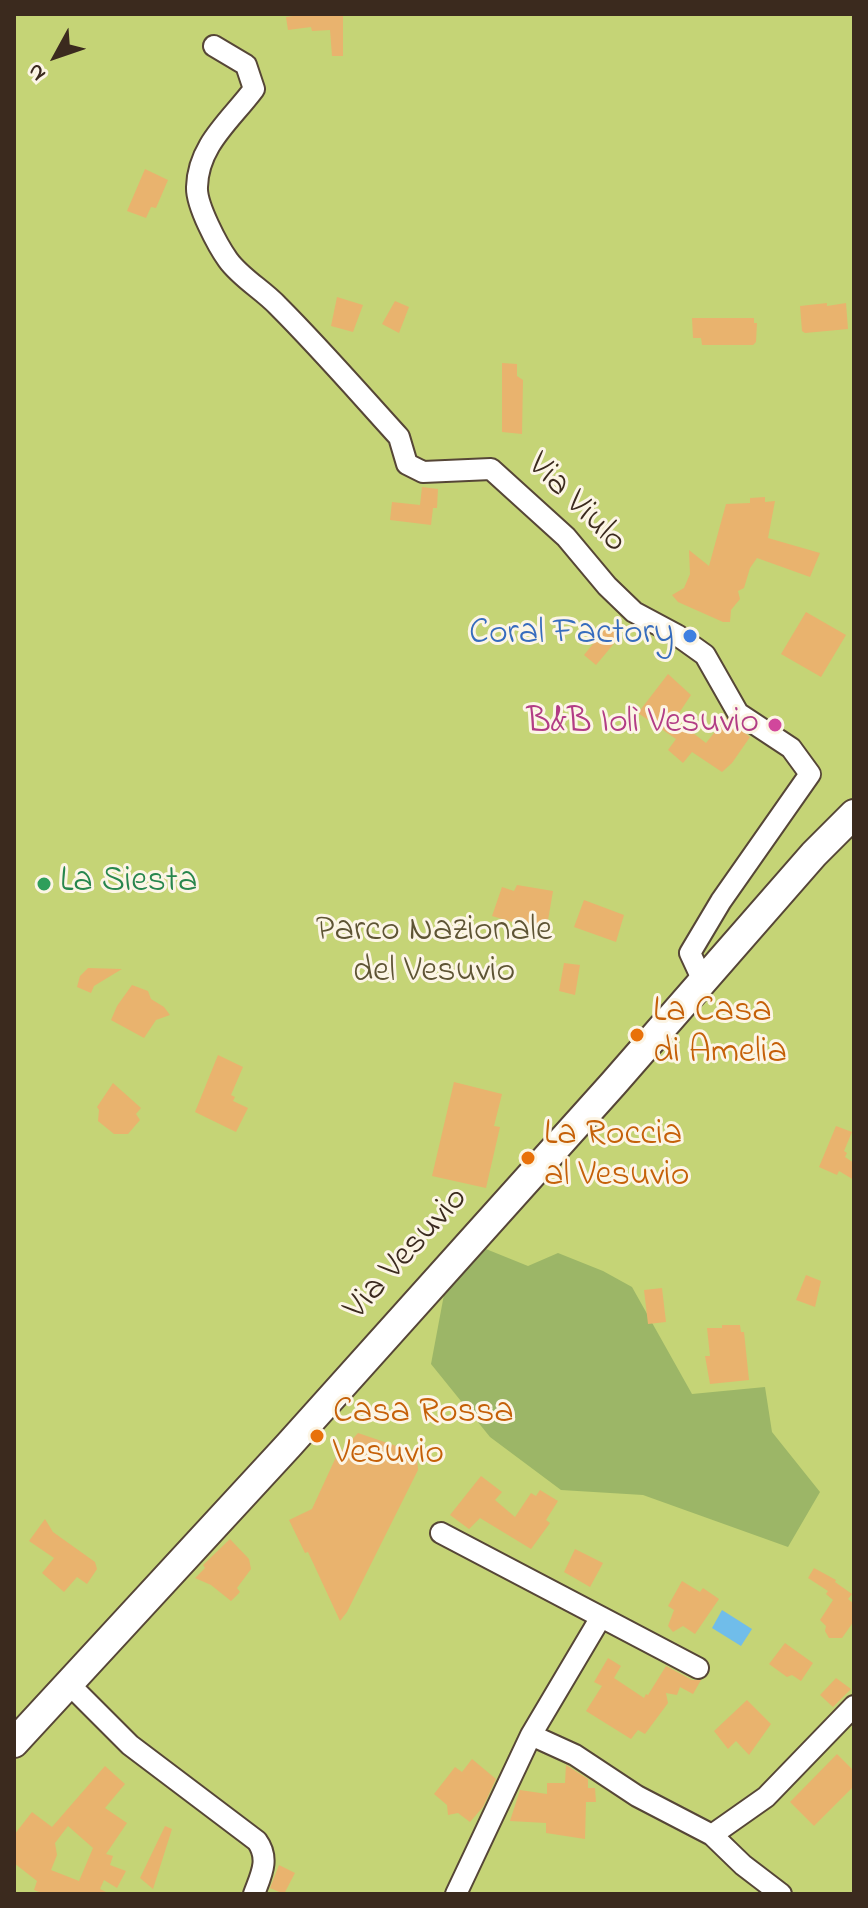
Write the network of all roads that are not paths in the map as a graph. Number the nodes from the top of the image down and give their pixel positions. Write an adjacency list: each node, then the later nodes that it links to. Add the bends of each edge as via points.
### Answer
1 (214, 46): 3 (street, Via Viulo, via 246,65 254,89 215,133 196,189 229,261 275,302 399,437 407,464 423,472 491,469 566,537 634,612 705,655 738,713 791,748 810,774 690,953)
2 (854, 814): 3 (street, Via Vesuvio)
3 (703, 981): 7 (street, Via Vesuvio)
4 (441, 1533): 5 (street)
5 (601, 1617): 6 (street); 9 (street)
6 (698, 1668)
7 (70, 1685): 10 (street, Via Vesuvio); 12 (street, via 130,1745 257,1841 264,1851 264,1866)
8 (854, 1706): 11 (street, via 766,1797)
9 (531, 1735): 11 (street); 13 (street)
10 (14, 1743)
11 (712, 1835): 14 (street)
12 (254, 1894)
13 (456, 1894)
14 (781, 1894)

